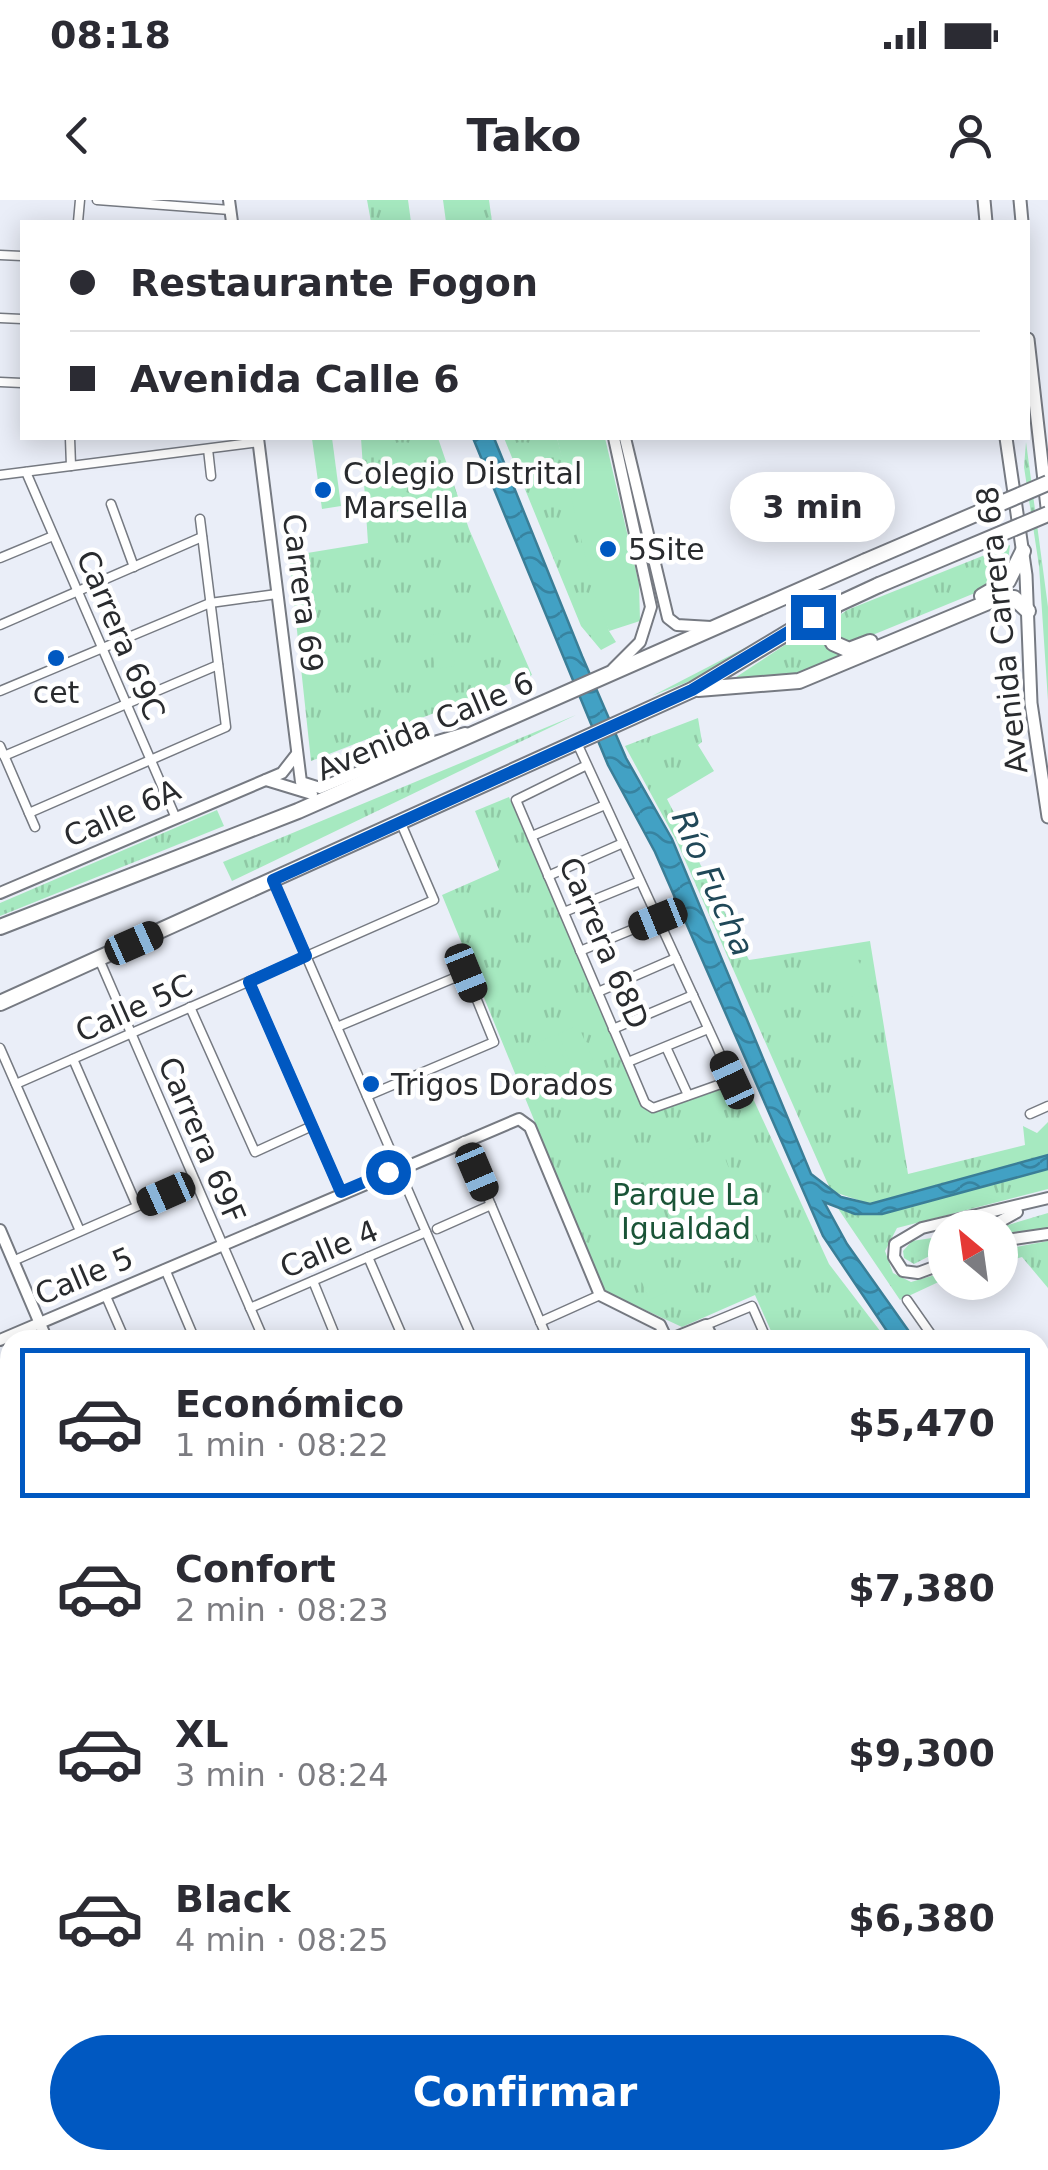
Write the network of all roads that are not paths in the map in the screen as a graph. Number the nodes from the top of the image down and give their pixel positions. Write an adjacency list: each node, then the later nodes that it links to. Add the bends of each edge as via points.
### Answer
1 (97, 200): 2 (street)
2 (229, 205)
3 (1030, 354): 16 (main road, Avenida Carrera 68)
4 (70, 440): 12 (street)
5 (190, 440): 11 (street)
6 (258, 440): 10 (street); 26 (street, Carrera 69)
7 (614, 440): 34 (street, via 650,617 632,653)
8 (625, 440): 31 (street, via 668,618 677,625)
9 (1006, 440): 22 (main road, Avenida Carrera 68)
10 (208, 449): 11 (street); 15 (street)
11 (191, 451): 12 (street)
12 (72, 466): 13 (street)
13 (26, 472): 14 (street); 20 (street, Carrera 69C)
14 (0, 475)
15 (211, 476)
16 (1046, 478): 18 (main road, Avenida Carrera 68); 31 (highway, Avenida Calle 6, bridge)
17 (111, 504): 24 (street)
18 (1048, 515): 28 (highway, bridge)
19 (200, 519): 21 (street)
20 (53, 536): 23 (street); 25 (street, Carrera 69C)
21 (202, 538): 24 (street); 27 (street)
22 (1023, 551): 28 (highway, via 1012,577 998,589 856,648 838,648 829,638); 29 (main road, Avenida Carrera 68)
23 (0, 558)
24 (134, 567): 25 (street)
25 (78, 591): 30 (street); 32 (street, Carrera 69C)
26 (278, 594): 27 (street); 41 (street, Carrera 69)
27 (210, 603): 32 (street); 33 (street)
28 (835, 605): 36 (highway)
29 (1028, 611): 36 (highway, via 1014,598 998,598 804,680); 51 (main road, Avenida Carrera 68)
30 (0, 625)
31 (712, 627): 34 (highway, Avenida Calle 6)
32 (102, 648): 35 (street); 37 (street, Carrera 69C)
33 (218, 665): 37 (street); 43 (street, via 226,727)
34 (600, 680): 38 (highway, Avenida Calle 6)
35 (0, 690)
36 (692, 690): 39 (highway)
37 (126, 705): 42 (street); 43 (street, Carrera 69C)
38 (494, 727): 41 (street, Carrera 69, via 434,741 320,788 304,785); 46 (street); 48 (highway, Avenida Calle 6)
39 (582, 740): 44 (street); 52 (highway)
40 (0, 746): 42 (street)
41 (296, 754): 45 (street, via 290,768)
42 (4, 756): 49 (street)
43 (151, 761): 49 (street); 50 (street, Carrera 69C)
44 (586, 765): 47 (street); 54 (street, Carrera 68D, via 516,798)
45 (265, 780): 46 (street); 50 (street, Calle 6A)
46 (320, 794): 48 (highway)
47 (605, 805): 54 (street); 55 (street)
48 (298, 810): 62 (highway, Avenida Calle 6)
49 (29, 812): 53 (street)
50 (175, 816): 59 (street, Calle 6A)
51 (1048, 817)
52 (400, 821): 57 (highway); 64 (street, Calle 5C, via 434,900)
53 (35, 828)
54 (532, 836): 56 (street, Carrera 68D)
55 (623, 843): 56 (street); 58 (street)
56 (548, 876): 60 (street, Carrera 68D)
57 (273, 880): 64 (street); 66 (highway)
58 (640, 881): 60 (street); 61 (street)
59 (0, 894)
60 (564, 912): 63 (street, Carrera 68D)
61 (658, 919): 63 (street); 65 (street)
62 (0, 927)
63 (580, 951): 68 (street, Carrera 68D)
64 (306, 956): 67 (street, Calle 5C); 72 (street)
65 (676, 958): 68 (street); 69 (street)
66 (99, 959): 70 (highway); 75 (street, Carrera 69F)
67 (249, 982): 71 (street, Calle 5C); 85 (street)
68 (598, 992): 73 (street, Carrera 68D)
69 (693, 995): 73 (street); 74 (street)
70 (0, 1004)
71 (190, 1007): 75 (street, Calle 5C); 85 (street, via 255,1152)
72 (337, 1027): 81 (street); 81 (street, via 466,973 494,1042)
73 (614, 1029): 79 (street, Carrera 68D)
74 (708, 1029): 76 (street); 82 (street, via 732,1080)
75 (131, 1033): 78 (street, Calle 5C); 88 (street, Carrera 69F)
76 (666, 1047): 79 (street); 82 (street)
77 (0, 1048): 80 (street)
78 (73, 1059): 80 (street, Calle 5C); 92 (street)
79 (628, 1062): 82 (street, Carrera 68D, via 648,1108)
80 (16, 1084): 98 (street)
81 (367, 1096): 87 (street)
82 (688, 1096)
83 (1048, 1106): 84 (street)
84 (1030, 1114)
85 (312, 1126): 89 (street)
86 (463, 1139): 87 (street, Calle 5); 91 (street); 109 (street, Calle 5, via 519,1118 530,1127)
87 (398, 1168): 89 (street, Calle 5); 99 (street)
88 (195, 1180): 92 (street); 102 (street, Carrera 69F)
89 (341, 1192): 102 (street, Calle 5)
90 (1048, 1202): 93 (street); 95 (street)
91 (490, 1205): 96 (street); 112 (street)
92 (137, 1206): 98 (street)
93 (1018, 1211)
94 (928, 1227): 95 (street)
95 (922, 1228): 105 (street, via 899,1238 894,1256 910,1273)
96 (438, 1229)
97 (0, 1230): 104 (street)
98 (80, 1231): 104 (street)
99 (426, 1232): 103 (street, Calle 4); 122 (street)
100 (1048, 1234): 101 (street)
101 (1018, 1238)
102 (222, 1244): 106 (street, Calle 5); 111 (street, Carrera 69F)
103 (368, 1257): 107 (street, Calle 4); 121 (street)
104 (13, 1261): 113 (street)
105 (928, 1268)
106 (164, 1269): 108 (street, Calle 5); 118 (street)
107 (313, 1281): 111 (street, Calle 4); 120 (street)
108 (106, 1294): 113 (street, Calle 5); 117 (street)
109 (600, 1295): 112 (street); 124 (street)
110 (907, 1300): 128 (street)
111 (250, 1308): 119 (street, Carrera 69F)
112 (540, 1322): 123 (street)
113 (39, 1323): 115 (street, Calle 5); 116 (street)
114 (706, 1325): 125 (street); 126 (street); 127 (street, via 752,1306)
115 (23, 1330)
116 (42, 1330)
117 (121, 1330)
118 (191, 1330)
119 (260, 1330)
120 (333, 1330)
121 (400, 1330)
122 (469, 1330)
123 (544, 1330)
124 (663, 1330)
125 (693, 1330)
126 (708, 1330)
127 (763, 1330)
128 (928, 1330)

